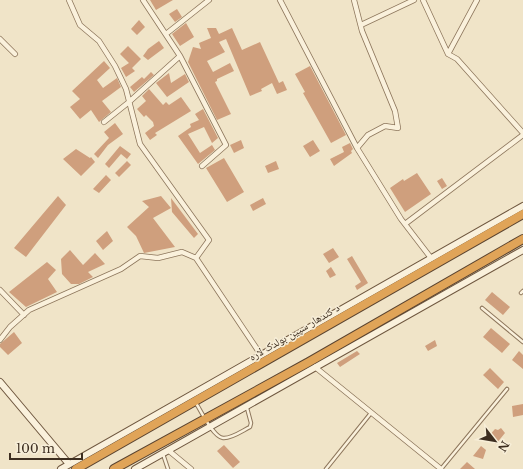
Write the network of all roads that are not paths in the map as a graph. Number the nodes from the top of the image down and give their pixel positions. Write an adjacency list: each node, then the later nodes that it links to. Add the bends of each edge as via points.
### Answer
1 (68, 0): 15 (street, via 80,25 99,41 115,66)
2 (143, 0): 10 (street)
3 (209, 0): 10 (street)
4 (280, 0): 18 (street)
5 (354, 0): 9 (street)
6 (414, 0): 9 (street)
7 (423, 0): 13 (street)
8 (477, 0): 13 (street)
9 (361, 25): 18 (street, via 396,111 398,128 384,126 368,135)
10 (166, 34): 14 (street)
11 (0, 39): 12 (street)
12 (15, 54)
13 (448, 54): 17 (street, via 457,59)
14 (180, 56): 15 (street); 19 (street, via 226,145)
15 (129, 102): 16 (street); 25 (street, via 140,144 209,240)
16 (104, 122)
17 (523, 134): 22 (street)
18 (357, 148): 22 (street)
19 (202, 166)
20 (523, 206): 26 (street)
21 (523, 214): 37 (highway, د کندهار سپین بولدک لاره)
22 (405, 224): 26 (street)
23 (523, 239): 36 (highway)
24 (523, 250): 33 (street)
25 (196, 258): 29 (street, via 182,252 158,258 140,256 121,269); 32 (street)
26 (431, 258): 32 (street)
27 (0, 290): 29 (street)
28 (482, 308): 31 (lane)
29 (24, 315): 30 (street)
30 (0, 340)
31 (523, 342)
32 (261, 355): 37 (street)
33 (315, 367): 38 (street); 39 (street)
34 (0, 382): 43 (street)
35 (507, 389): 50 (lane)
36 (244, 397): 38 (lane); 40 (highway)
37 (193, 398): 40 (lane); 43 (highway, د کندهار سپین بولدک لاره)
38 (246, 406): 41 (street); 41 (lane, via 250,427 223,438)
39 (372, 413): 49 (lane); 50 (street)
40 (205, 418): 41 (lane); 45 (highway)
41 (210, 426): 42 (street)
42 (165, 452): 46 (street); 47 (lane); 48 (street)
43 (72, 467): 44 (street)
44 (61, 469)
45 (114, 469)
46 (135, 469)
47 (168, 469)
48 (191, 469)
49 (326, 469)
50 (441, 469)

